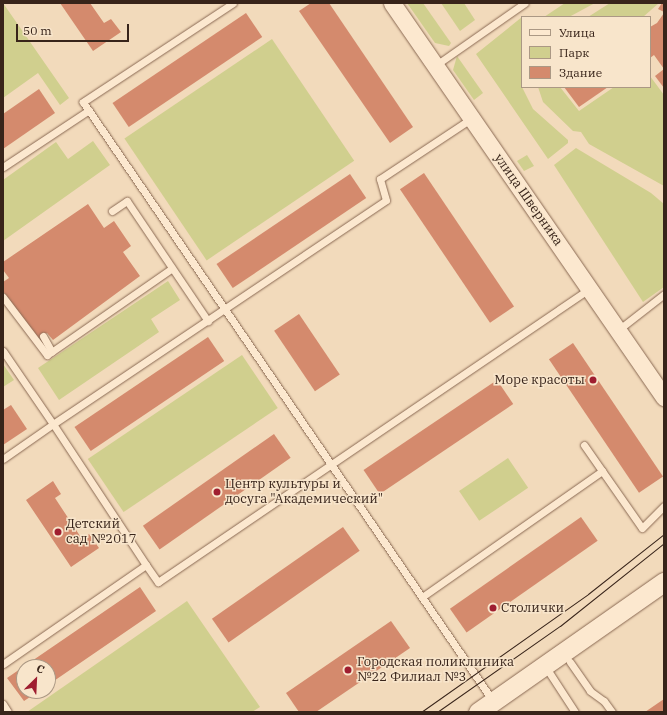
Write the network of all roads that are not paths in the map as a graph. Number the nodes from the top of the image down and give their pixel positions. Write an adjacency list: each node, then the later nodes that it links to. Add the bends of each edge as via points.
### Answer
1 (233, 3): 5 (lane, via 83,102)
2 (392, 3): 4 (street, улица Шверника)
3 (525, 3): 4 (lane)
4 (436, 66): 6 (street, улица Шверника)
5 (88, 110): 7 (lane); 13 (lane)
6 (472, 118): 10 (street, улица Шверника); 13 (lane, via 380,179 386,200)
7 (3, 167)
8 (112, 211): 9 (lane, via 127,201)
9 (172, 268): 14 (lane); 18 (lane)
10 (589, 289): 15 (street, улица Шверника); 23 (lane)
11 (664, 294): 15 (lane)
12 (3, 297): 18 (lane, via 40,348 47,355)
13 (225, 310): 14 (lane); 23 (lane)
14 (208, 321): 20 (lane)
15 (618, 330): 19 (street, улица Шверника)
16 (43, 336): 18 (lane)
17 (3, 351): 20 (lane)
18 (52, 352)
19 (664, 397)
20 (53, 424): 22 (lane); 26 (lane)
21 (584, 445): 24 (lane)
22 (3, 459)
23 (330, 463): 26 (lane, via 158,582); 28 (lane)
24 (602, 471): 25 (lane, via 642,528); 28 (lane)
25 (664, 506)
26 (146, 565): 30 (lane)
27 (664, 582): 31 (main road)
28 (422, 597): 32 (lane)
29 (570, 662): 37 (lane, via 590,691 604,701)
30 (3, 664)
31 (545, 666): 32 (main road); 36 (lane)
32 (493, 701): 35 (main road)
33 (3, 704): 34 (lane)
34 (8, 712)
35 (478, 712)
36 (575, 712)
37 (612, 712)

